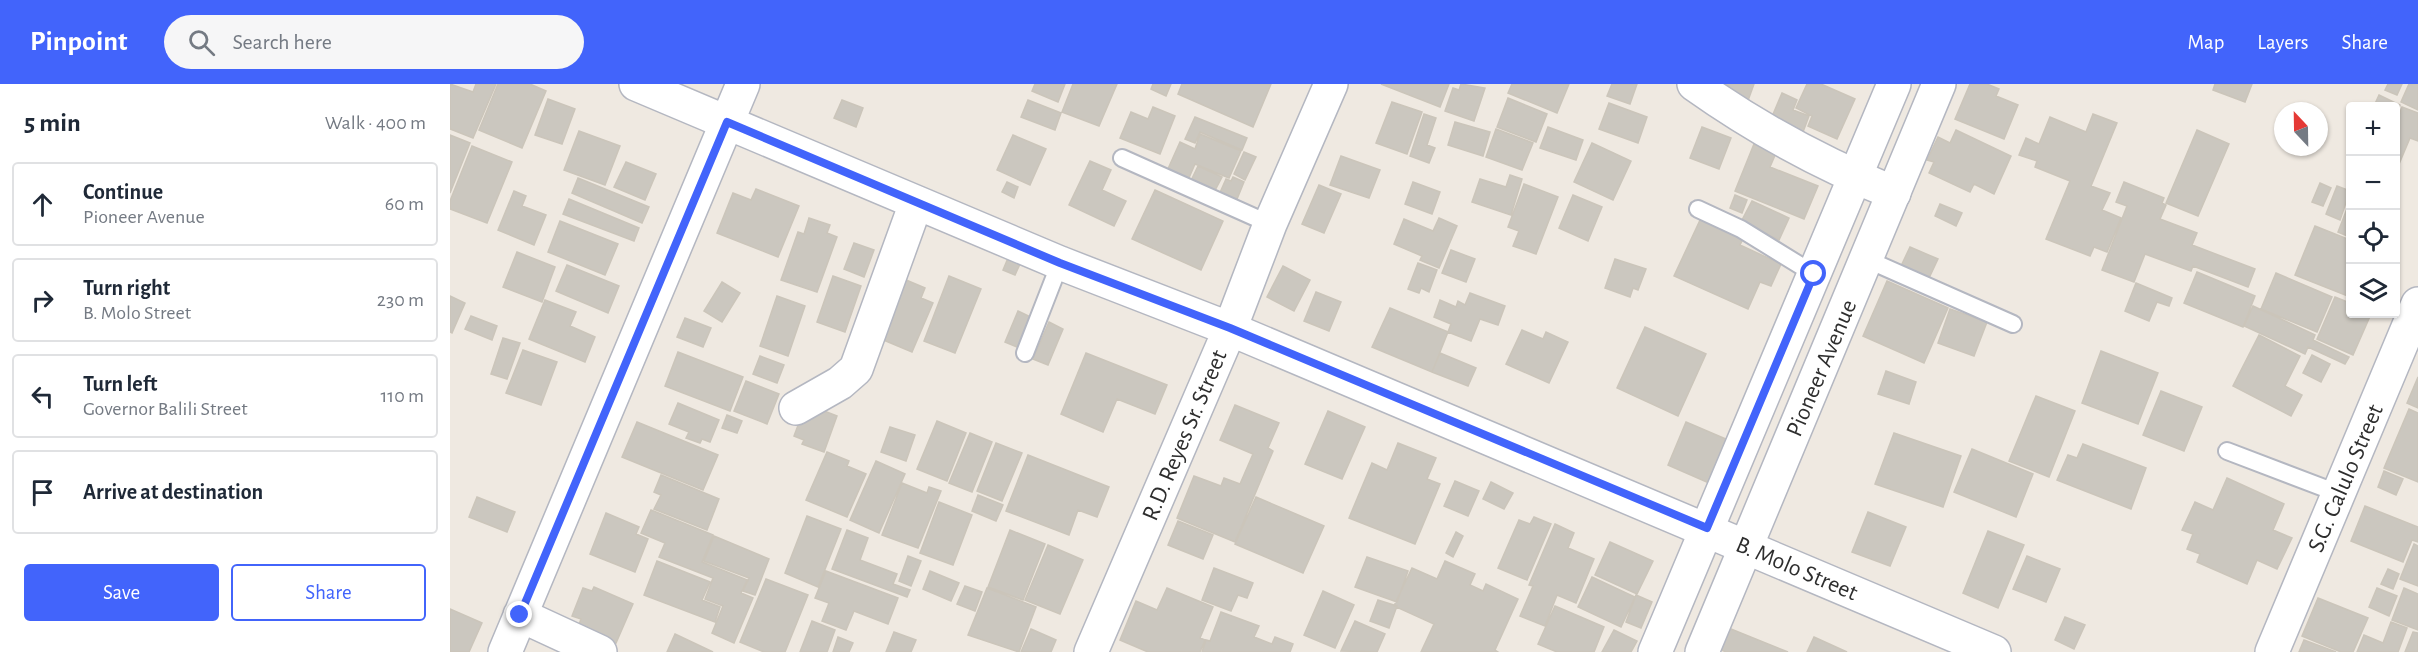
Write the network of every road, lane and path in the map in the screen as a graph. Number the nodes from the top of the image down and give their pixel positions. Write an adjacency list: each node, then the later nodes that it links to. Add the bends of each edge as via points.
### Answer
1 (636, 84): 7 (street, B. Molo Street)
2 (743, 84): 7 (street)
3 (1331, 84): 13 (street, R.D. Reyes Sr. Street)
4 (1694, 84): 9 (street, via 1787,142)
5 (1894, 84): 9 (street, Pioneer Avenue)
6 (1939, 84): 10 (street, Pioneer Avenue)
7 (727, 122): 11 (street, B. Molo Street); 26 (street)
8 (1122, 158): 13 (lane)
9 (1855, 177): 10 (street); 16 (street, Pioneer Avenue)
10 (1894, 193): 14 (street, Pioneer Avenue)
11 (916, 202): 15 (street, B. Molo Street); 21 (street, via 856,369 840,383)
12 (1698, 209): 16 (lane, via 1741,229)
13 (1270, 225): 19 (street, R.D. Reyes Sr. Street)
14 (1866, 259): 18 (lane); 25 (street, Pioneer Avenue)
15 (1060, 263): 19 (street, B. Molo Street); 20 (lane)
16 (1814, 274): 24 (street, Pioneer Avenue)
17 (2418, 304): 23 (street, S.G. Calulo Street)
18 (2013, 324)
19 (1230, 328): 24 (street, B. Molo Street); 29 (street, R.D. Reyes Sr. Street)
20 (1025, 353)
21 (796, 408)
22 (2227, 451): 23 (lane)
23 (2340, 494): 33 (street, S.G. Calulo Street)
24 (1707, 528): 25 (street, B. Molo Street); 30 (street, Pioneer Avenue)
25 (1746, 546): 31 (street, Pioneer Avenue); 32 (street, B. Molo Street)
26 (520, 615): 27 (street); 28 (street)
27 (505, 652)
28 (600, 652)
29 (1091, 652)
30 (1655, 652)
31 (1702, 652)
32 (1994, 652)
33 (2272, 652)

